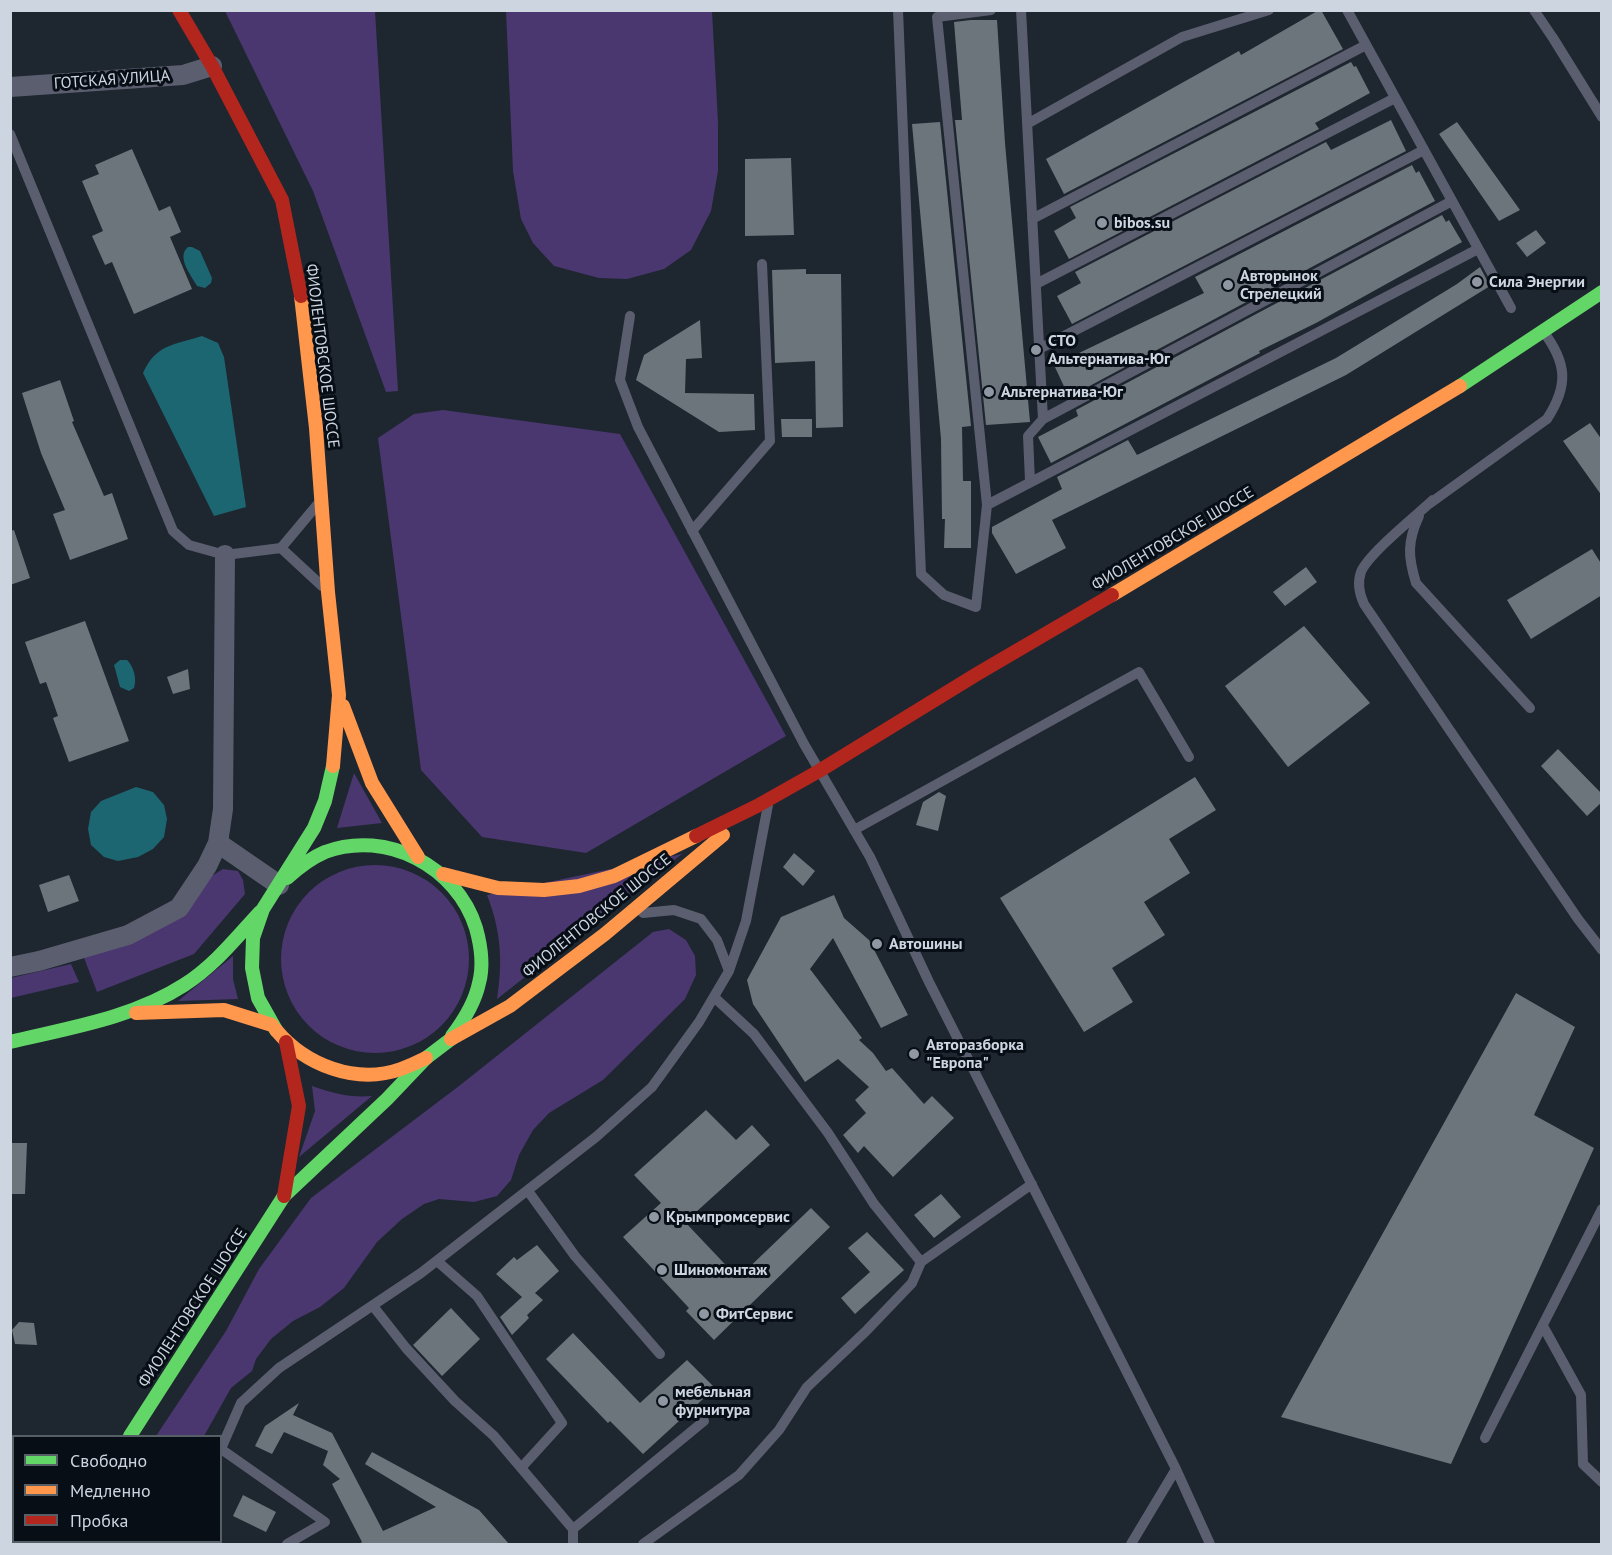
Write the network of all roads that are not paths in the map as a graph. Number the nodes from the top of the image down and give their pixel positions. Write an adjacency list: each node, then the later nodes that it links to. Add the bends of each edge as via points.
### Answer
1 (179, 10): 9 (main road, ФИОЛЕНТОВСКОЕ ШОССЕ)
2 (898, 10): 30 (lane, via 921,574 944,596 976,607)
3 (991, 10): 30 (lane, via 937,17)
4 (1021, 10): 13 (lane)
5 (1269, 10): 13 (lane, via 1182,37)
6 (1347, 10): 8 (lane)
7 (1534, 10): 12 (lane)
8 (1366, 45): 11 (lane); 17 (lane)
9 (212, 66): 10 (street, ГОТСКАЯ УЛИЦА, via 183,75); 29 (main road, ФИОЛЕНТОВСКОЕ ШОССЕ, via 282,200 303,308)
10 (10, 87)
11 (1395, 98): 15 (lane); 20 (lane)
12 (1602, 117)
13 (1027, 124): 17 (lane)
14 (10, 134): 33 (lane, via 173,531 189,545)
15 (1424, 150): 16 (lane); 25 (lane)
16 (1452, 201): 18 (lane); 26 (lane)
17 (1032, 219): 20 (lane)
18 (1478, 249): 22 (lane); 27 (lane)
19 (762, 264): 31 (lane, via 770,441)
20 (1036, 284): 25 (lane)
21 (1602, 292): 24 (main road, ФИОЛЕНТОВСКОЕ ШОССЕ)
22 (1511, 308)
23 (630, 316): 31 (lane, via 620,380 638,427)
24 (1543, 331): 28 (lane, via 1562,364 1562,384 1547,419); 38 (main road, ФИОЛЕНТОВСКОЕ ШОССЕ, via 1445,396)
25 (1039, 349): 26 (lane)
26 (1043, 419): 27 (lane, via 1028,436)
27 (1030, 481): 30 (lane)
28 (1433, 500): 36 (lane, via 1418,517 1410,538 1409,561 1416,583); 48 (lane, via 1365,565 1358,584 1360,594)
29 (321, 501): 32 (lane); 34 (main road, ФИОЛЕНТОВСКОЕ ШОССЕ)
30 (987, 505)
31 (692, 531): 38 (lane)
32 (281, 548): 33 (lane); 34 (lane)
33 (225, 555): 42 (street, via 223,809)
34 (328, 591): 35 (main road, ФИОЛЕНТОВСКОЕ ШОССЕ)
35 (339, 695): 43 (main road, ФИОЛЕНТОВСКОЕ ШОССЕ, via 372,783); 45 (main road, ФИОЛЕНТОВСКОЕ ШОССЕ, via 332,772 325,801 314,828)
36 (1530, 708)
37 (1189, 757): 41 (lane, via 1139,672)
38 (819, 771): 39 (main road, ФИОЛЕНТОВСКОЕ ШОССЕ); 41 (lane)
39 (769, 799): 40 (main road, ФИОЛЕНТОВСКОЕ ШОССЕ); 50 (lane, via 746,921)
40 (757, 806): 44 (main road, ФИОЛЕНТОВСКОЕ ШОССЕ, via 614,876 579,886 544,890 498,888); 47 (main road, ФИОЛЕНТОВСКОЕ ШОССЕ)
41 (854, 830): 58 (lane)
42 (218, 843): 45 (street); 49 (street, via 179,908 128,935)
43 (418, 857): 44 (main road, ФИОЛЕНТОВСКОЕ ШОССЕ); 45 (main road, ФИОЛЕНТОВСКОЕ ШОССЕ, via 389,847 358,845 329,851 301,865)
44 (443, 874): 54 (main road, ФИОЛЕНТОВСКОЕ ШОССЕ, via 468,906 477,925 482,955 479,986 468,1015)
45 (279, 885): 46 (main road, ФИОЛЕНТОВСКОЕ ШОССЕ)
46 (263, 909): 52 (main road, via 202,972 172,991); 53 (main road, ФИОЛЕНТОВСКОЕ ШОССЕ, via 254,938 252,968 258,998)
47 (622, 920): 50 (lane, via 674,910 701,919 717,940); 54 (main road, ФИОЛЕНТОВСКОЕ ШОССЕ, via 510,1006)
48 (1602, 950)
49 (10, 967)
50 (729, 971): 51 (lane)
51 (714, 997): 59 (lane, via 652,1087); 63 (lane, via 754,1034 828,1133 874,1204)
52 (122, 1013): 53 (main road, via 224,1010); 55 (main road)
53 (272, 1025): 56 (main road, ФИОЛЕНТОВСКОЕ ШОССЕ)
54 (449, 1040): 57 (main road, ФИОЛЕНТОВСКОЕ ШОССЕ)
55 (10, 1042)
56 (286, 1042): 57 (main road, ФИОЛЕНТОВСКОЕ ШОССЕ, via 311,1060 339,1071 369,1074 399,1070); 60 (main road, ФИОЛЕНТОВСКОЕ ШОССЕ, via 299,1106)
57 (426, 1058): 60 (main road, ФИОЛЕНТОВСКОЕ ШОССЕ)
58 (1032, 1184): 63 (lane); 73 (lane)
59 (528, 1191): 62 (lane); 66 (lane, via 575,1256)
60 (284, 1196): 68 (main road, ФИОЛЕНТОВСКОЕ ШОССЕ)
61 (1602, 1209): 65 (lane)
62 (437, 1261): 64 (lane); 72 (lane, via 477,1296 562,1423)
63 (921, 1262): 78 (lane, via 912,1283 807,1387 779,1430 739,1475)
64 (373, 1305): 70 (lane, via 279,1368 241,1403); 72 (lane, via 454,1401 494,1436)
65 (1543, 1326): 69 (lane); 74 (lane, via 1581,1395 1583,1464)
66 (660, 1354)
67 (704, 1421): 75 (lane)
68 (130, 1435)
69 (1485, 1438)
70 (222, 1448)
71 (222, 1451): 76 (lane, via 325,1522)
72 (521, 1468): 75 (lane)
73 (1176, 1469): 79 (lane); 80 (lane)
74 (1602, 1482)
75 (573, 1529): 77 (lane)
76 (287, 1545)
77 (573, 1545)
78 (643, 1545)
79 (1131, 1545)
80 (1210, 1545)

